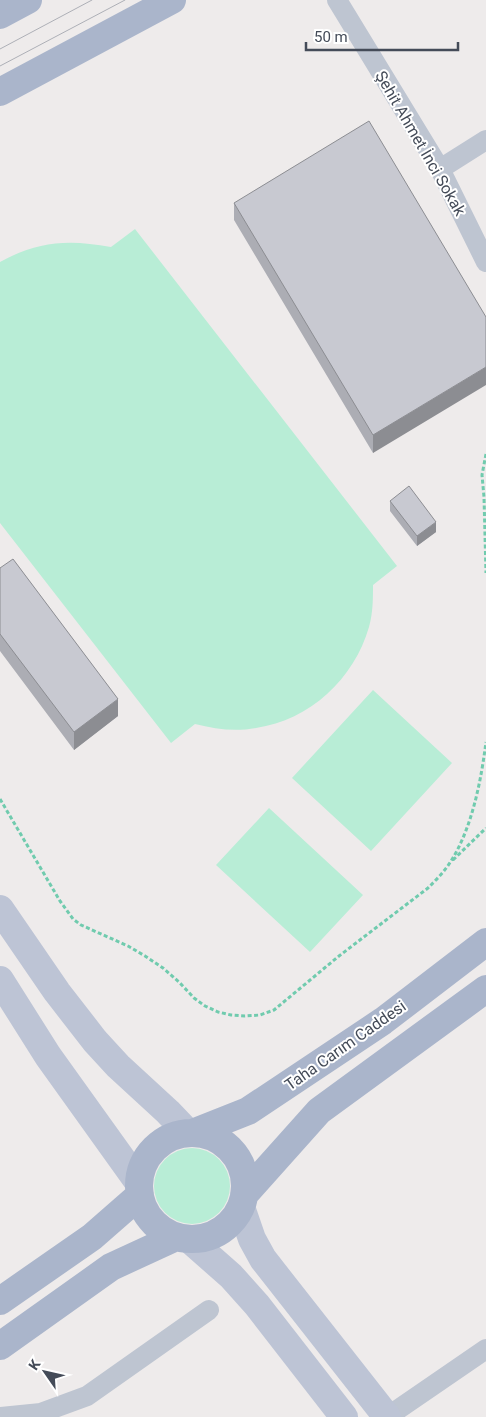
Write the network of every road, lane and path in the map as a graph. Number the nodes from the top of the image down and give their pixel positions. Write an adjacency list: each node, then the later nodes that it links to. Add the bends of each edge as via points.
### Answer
1 (28, 0): 4 (main road)
2 (172, 0): 5 (main road)
3 (337, 0): 7 (street, Şehit Ahmet İnci Sokak)
4 (0, 15)
5 (0, 92)
6 (486, 140): 7 (street)
7 (440, 170): 8 (street, Şehit Ahmet İnci Sokak)
8 (486, 262)
9 (486, 454): 10 (path, via 482,475)
10 (486, 573)
11 (486, 742): 14 (path, via 470,818)
12 (0, 799): 14 (path, via 73,919 145,956 205,1006 231,1015 246,1016 274,1010 428,888)
13 (486, 828): 14 (path)
14 (450, 862)
15 (0, 909): 19 (street, via 95,1041)
16 (486, 942): 19 (main road, Taha Carım Caddesi, via 383,1021 248,1111)
17 (0, 980): 20 (street)
18 (486, 989): 21 (main road, via 320,1111)
19 (192, 1133): 20 (main road, via 170,1137 150,1153 140,1176); 21 (main road, via 214,1137 238,1158 245,1182)
20 (140, 1189): 22 (main road, via 146,1213 154,1224); 23 (main road, via 92,1237)
21 (242, 1201): 22 (main road, via 225,1228 202,1238); 29 (street, via 252,1239 263,1259)
22 (182, 1238): 25 (main road, via 111,1267); 28 (street, via 231,1276)
23 (0, 1301)
24 (209, 1310): 27 (street, via 87,1396 42,1413)
25 (0, 1346)
26 (486, 1349): 29 (street)
27 (0, 1417)
28 (344, 1417)
29 (387, 1417)

